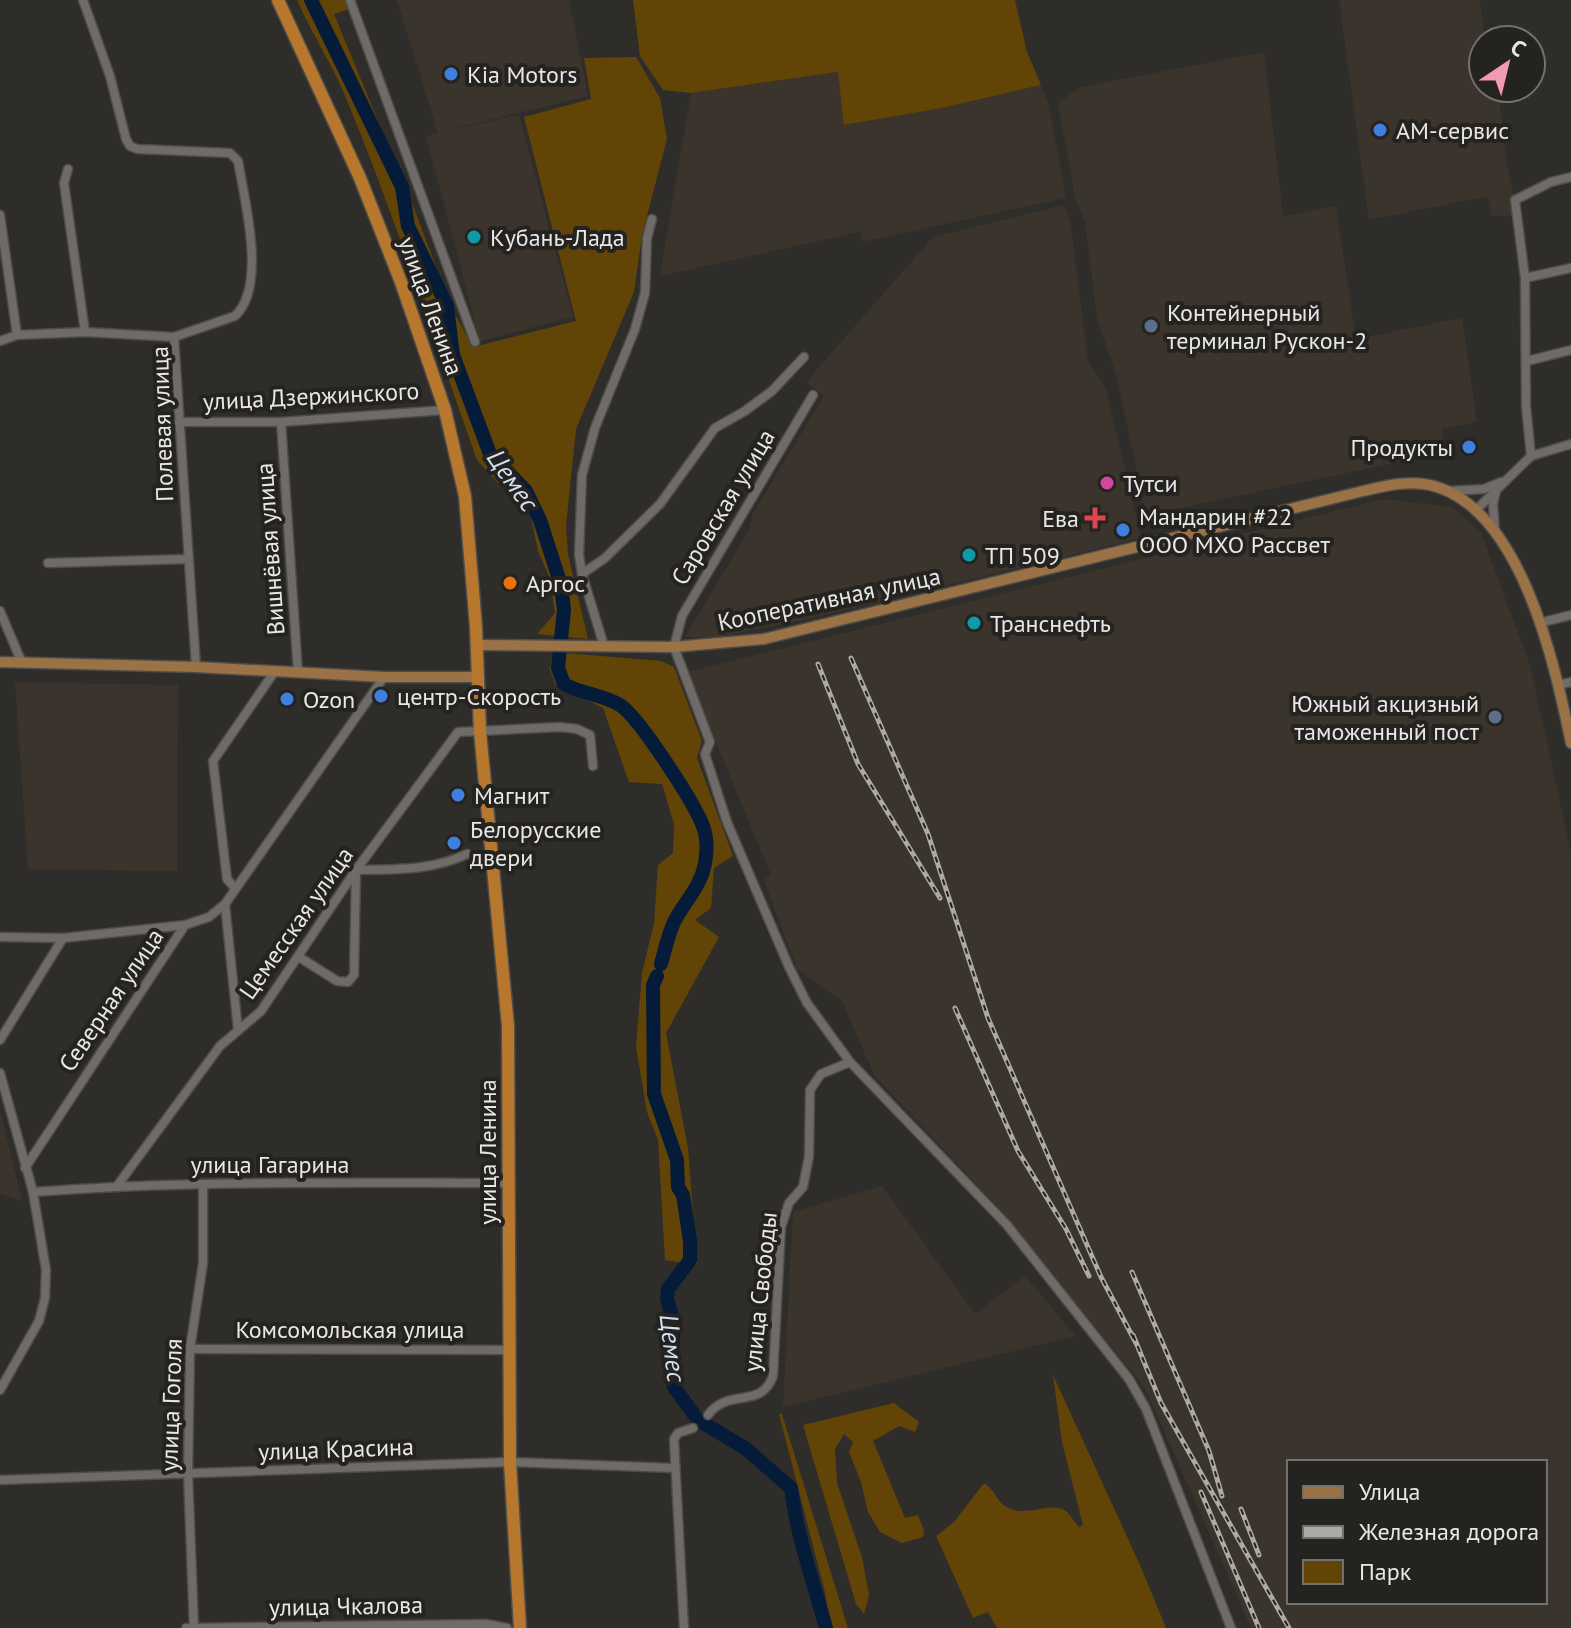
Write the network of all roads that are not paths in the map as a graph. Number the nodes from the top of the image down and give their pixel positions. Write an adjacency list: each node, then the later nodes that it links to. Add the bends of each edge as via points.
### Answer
1 (83, 0): 12 (street, Полевая улица, via 130,146 230,153 238,161 251,239 250,291 235,316)
2 (278, 0): 19 (highway, улица Ленина, via 360,178)
3 (350, 0): 14 (street)
4 (68, 169): 10 (street, via 64,183)
5 (1571, 177): 9 (street, via 1515,200)
6 (0, 215): 11 (street)
7 (652, 219): 31 (street, via 645,293 582,475)
8 (1571, 268): 9 (street)
9 (1525, 278): 17 (street)
10 (85, 332): 11 (street); 12 (street)
11 (17, 335): 13 (street)
12 (174, 337): 20 (street, Полевая улица)
13 (0, 341)
14 (475, 342)
15 (1571, 350): 17 (street)
16 (804, 357): 31 (street, via 772,391 715,428 660,504)
17 (1527, 361): 23 (street)
18 (813, 395): 36 (street, Саровская улица, via 682,616)
19 (445, 410): 21 (street, улица Дзержинского); 35 (highway, улица Ленина, via 465,496)
20 (179, 422): 21 (street, улица Дзержинского); 29 (street, Полевая улица)
21 (281, 422): 42 (street, Вишнёвая улица)
22 (1571, 444): 23 (street)
23 (1531, 456): 24 (street)
24 (1505, 481): 25 (street); 26 (street, via 1484,489)
25 (1496, 490): 27 (street); 28 (street)
26 (1446, 491): 27 (main road, Кооперативная улица); 36 (main road, Кооперативная улица, via 1414,483 1391,485 764,639)
27 (1476, 510): 28 (main road, Кооперативная улица)
28 (1495, 531): 34 (main road, Кооперативная улица)
29 (188, 559): 30 (street); 40 (street, Полевая улица)
30 (48, 563)
31 (582, 574): 37 (street)
32 (0, 611): 39 (street)
33 (1571, 615): 34 (street)
34 (1539, 623): 46 (main road, Кооперативная улица)
35 (477, 645): 37 (main road, Кооперативная улица); 44 (highway, улица Ленина)
36 (675, 645): 37 (main road, Кооперативная улица); 60 (street, via 710,742 705,754 727,822 807,1003)
37 (604, 646)
38 (0, 662): 39 (main road)
39 (22, 663): 40 (main road)
40 (196, 667): 41 (main road)
41 (275, 671): 42 (main road); 52 (street, via 213,761 227,879)
42 (298, 673): 43 (main road)
43 (384, 677): 44 (main road); 52 (street, Северная улица)
44 (478, 677): 47 (highway, улица Ленина)
45 (1571, 682): 46 (street)
46 (1558, 685): 48 (main road, Кооперативная улица)
47 (480, 731): 49 (street, via 577,729 590,735); 51 (street, Цемесская улица, via 458,732); 63 (highway, улица Ленина, via 508,1026)
48 (1571, 743)
49 (593, 766)
50 (467, 854): 51 (street, via 423,868)
51 (356, 870): 57 (street, Цемесская улица); 57 (street, via 354,975 348,982 337,981)
52 (235, 888): 53 (street, Северная улица)
53 (225, 904): 54 (street, Северная улица, via 209,917); 58 (street)
54 (185, 925): 56 (street); 62 (street, Северная улица)
55 (0, 937): 56 (street)
56 (63, 938): 59 (street)
57 (299, 957): 58 (street, Цемесская улица, via 261,1011)
58 (238, 1030): 65 (street, Цемесская улица, via 220,1046)
59 (0, 1040)
60 (850, 1062): 70 (street, улица Свободы, via 821,1074 810,1090 803,1187 789,1203 781,1227 770,1386 763,1394 724,1401); 81 (street, via 1007,1225 1129,1379 1146,1409)
61 (0, 1073): 62 (street)
62 (25, 1168): 66 (street)
63 (509, 1183): 64 (street, улица Гагарина); 68 (highway, улица Ленина)
64 (203, 1184): 65 (street, улица Гагарина); 67 (street, улица Гоголя, via 203,1263)
65 (117, 1186): 66 (street, улица Гагарина)
66 (33, 1192): 69 (street, via 46,1270 45,1298 39,1321)
67 (190, 1349): 68 (street, Комсомольская улица); 74 (street, улица Гоголя)
68 (510, 1350): 72 (highway, улица Ленина)
69 (0, 1390)
70 (708, 1415)
71 (693, 1428): 73 (street, via 674,1439)
72 (510, 1462): 73 (street, улица Красина); 74 (street, улица Красина); 79 (highway, улица Ленина)
73 (674, 1468): 80 (street)
74 (188, 1474): 75 (street, улица Красина); 77 (street, улица Гоголя)
75 (0, 1480)
76 (186, 1628): 77 (street, улица Чкалова)
77 (194, 1628): 78 (street, улица Чкалова)
78 (507, 1628)
79 (520, 1628)
80 (684, 1628)
81 (1231, 1628)

